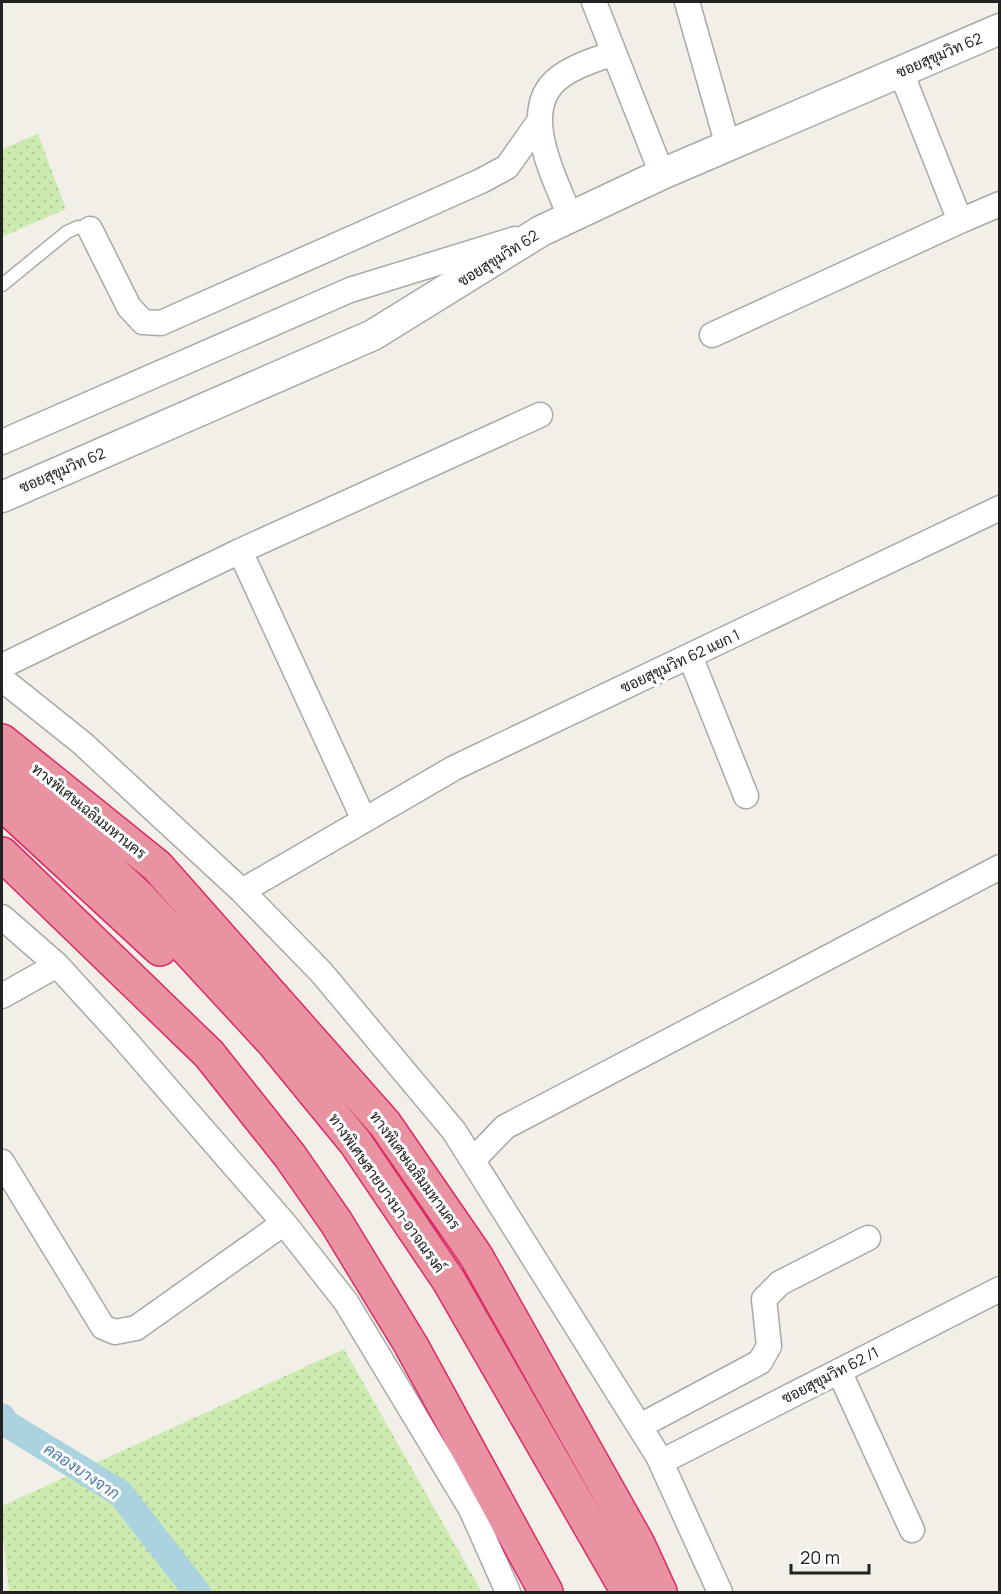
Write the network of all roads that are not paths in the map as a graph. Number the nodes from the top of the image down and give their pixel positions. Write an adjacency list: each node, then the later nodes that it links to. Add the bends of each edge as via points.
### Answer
1 (594, 2): 4 (street)
2 (687, 2): 7 (street)
3 (999, 29): 5 (street, ซอยสุขุมวิท 62)
4 (614, 53): 6 (street, via 582,64 557,79 543,99); 8 (street)
5 (901, 72): 7 (street, ซอยสุขุมวิท 62); 11 (street)
6 (538, 123): 10 (street, via 543,147); 12 (street, via 507,167 161,323 142,322 129,307)
7 (728, 146): 8 (street, ซอยสุขุมวิท 62)
8 (662, 174): 10 (street, ซอยสุขุมวิท 62)
9 (999, 204): 11 (street)
10 (570, 217): 13 (street, ซอยสุขุมวิท 62)
11 (960, 221): 15 (street)
12 (90, 229): 14 (lane, via 78,227 67,232)
13 (541, 231): 17 (street, via 350,290); 18 (street, ซอยสุขุมวิท 62, via 373,335)
14 (2, 285)
15 (712, 335)
16 (540, 415): 20 (street)
17 (2, 442)
18 (2, 496)
19 (999, 508): 21 (street, ซอยสุขุมวิท 62 แยก 1)
20 (240, 551): 22 (street); 28 (street)
21 (690, 656): 26 (street); 28 (street, ซอยสุขุมวิท 62 แยก 1, via 454,768)
22 (2, 666)
23 (2, 679): 31 (street, via 82,743)
24 (2, 741): 48 (highway, ทางพิเศษเฉลิมมหานคร, via 157,866 385,1124 476,1256 638,1544)
25 (2, 769): 47 (highway, ทางพิเศษสายบางนา-อาจณรงค์, via 139,897 273,1042 355,1142 449,1281)
26 (746, 796)
27 (2, 803): 46 (highway, via 194,980 289,1082 381,1202)
28 (364, 820): 31 (street, ซอยสุขุมวิท 62 แยก 1)
29 (2, 854): 45 (highway, via 209,1054 290,1156 336,1222 411,1345)
30 (999, 867): 35 (street, via 505,1127)
31 (243, 891): 35 (street, via 321,972 454,1131)
32 (2, 917): 33 (street)
33 (57, 965): 34 (street); 37 (street)
34 (2, 996)
35 (473, 1160): 41 (street)
36 (2, 1162): 37 (street, via 103,1327 115,1332 136,1328)
37 (284, 1223): 44 (street, via 346,1302 471,1509)
38 (868, 1238): 41 (street, via 780,1283 764,1299 769,1346 760,1362)
39 (999, 1289): 40 (street, ซอยสุขุมวิท 62 /1)
40 (839, 1371): 42 (street, ซอยสุขุมวิท 62 /1); 43 (street)
41 (640, 1426): 42 (street)
42 (662, 1462): 49 (street)
43 (912, 1530)
44 (508, 1593)
45 (546, 1593)
46 (606, 1593)
47 (628, 1593)
48 (660, 1593)
49 (720, 1593)

